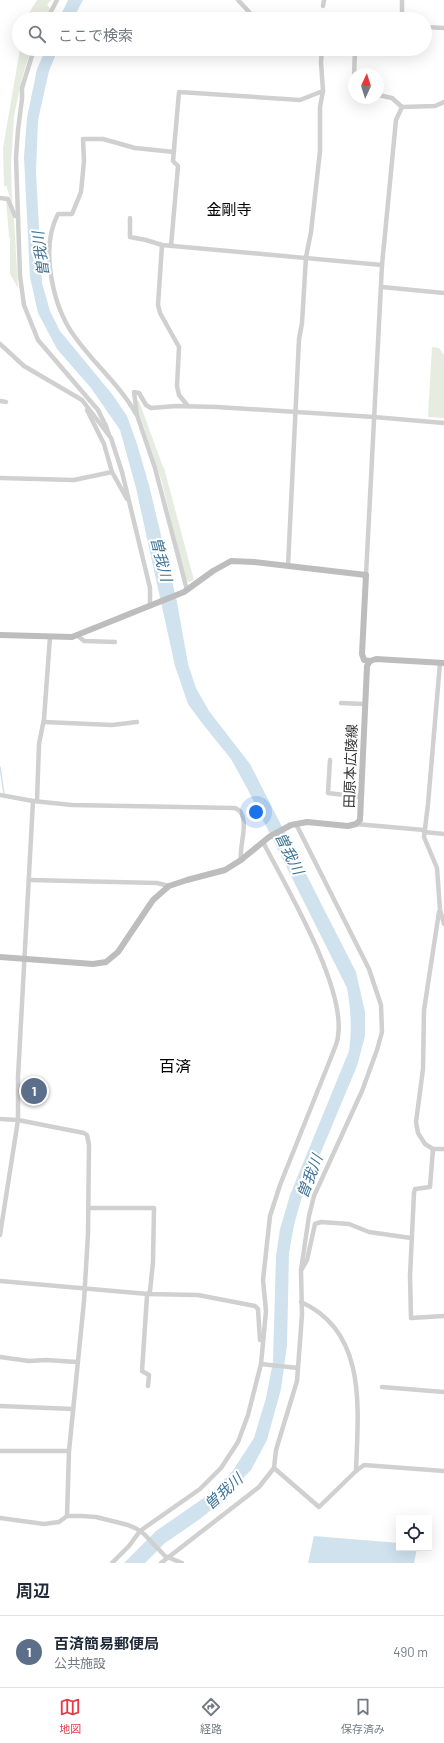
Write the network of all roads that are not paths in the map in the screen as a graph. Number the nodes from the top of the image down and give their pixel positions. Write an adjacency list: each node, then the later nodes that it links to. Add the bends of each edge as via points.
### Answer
1 (53, 0): 6 (street)
2 (57, 0): 6 (street)
3 (238, 0): 9 (street)
4 (324, 0): 7 (street)
5 (402, 0): 10 (street)
6 (53, 6): 8 (street)
7 (323, 6)
8 (50, 12)
9 (249, 12)
10 (402, 12)
11 (432, 27): 12 (street)
12 (444, 28)
13 (32, 56): 24 (street, via 22,88 18,130)
14 (321, 56): 17 (street)
15 (355, 56): 16 (street)
16 (354, 68)
17 (323, 91): 21 (street, via 300,100 179,92); 27 (street, via 320,107 320,151)
18 (384, 96): 20 (street, via 392,98)
19 (444, 102): 20 (street, via 435,106)
20 (402, 107): 28 (street, via 396,120)
21 (174, 152): 26 (street, via 173,161 178,166); 38 (street, via 135,148 103,139 83,139 81,192 72,214 58,214 49,242 51,279 64,319 75,338 129,401)
22 (0, 198): 24 (street, via 8,199)
23 (130, 218): 25 (street, via 130,237)
24 (17, 219): 32 (street, via 24,305 38,340)
25 (162, 245): 26 (street); 36 (street, via 158,305 179,347 177,386 179,395)
26 (171, 246): 27 (street)
27 (306, 257): 28 (street); 37 (street)
28 (382, 265): 29 (street)
29 (382, 287): 30 (street); 39 (street)
30 (444, 293)
31 (0, 344): 33 (street, via 24,366)
32 (74, 383): 33 (street); 41 (street, via 98,410)
33 (82, 400): 41 (street); 42 (street, via 104,444)
34 (0, 401): 35 (street)
35 (6, 402)
36 (188, 406): 37 (street); 38 (street, via 148,407 139,393 134,392)
37 (296, 412): 39 (street); 45 (street)
38 (137, 415): 47 (street, via 155,468)
39 (374, 417): 40 (street); 46 (street)
40 (444, 423)
41 (109, 435): 44 (street)
42 (112, 472): 43 (street, via 74,480); 44 (street)
43 (0, 478)
44 (130, 502): 48 (street)
45 (288, 566): 46 (main road); 47 (main road, via 232,561)
46 (366, 575): 53 (main road, via 362,654 364,660)
47 (185, 591): 48 (main road)
48 (152, 604): 50 (main road)
49 (0, 635): 51 (main road)
50 (78, 636): 51 (main road); 52 (street, via 84,640)
51 (50, 637): 57 (street)
52 (115, 642)
53 (370, 661): 54 (main road, via 376,659); 56 (main road, 田原本広陵線, via 367,666)
54 (442, 663): 65 (street)
55 (341, 703): 56 (street)
56 (364, 704): 61 (main road, 田原本広陵線)
57 (44, 722): 58 (street); 62 (street, via 39,744)
58 (137, 722)
59 (330, 760): 61 (street, via 328,793)
60 (3, 795): 62 (street)
61 (360, 797): 63 (main road, 田原本広陵線, via 360,820)
62 (35, 801): 68 (street, via 106,806 235,808 240,811 244,821); 69 (street)
63 (356, 824): 64 (main road, 田原本広陵線, via 348,826 307,822); 65 (street)
64 (293, 825): 67 (main road, 田原本広陵線); 82 (street, via 369,969 381,1005 382,1017 382,1032 368,1076 314,1196)
65 (424, 831): 66 (street); 71 (street, via 437,868)
66 (444, 834)
67 (263, 842): 68 (main road, 田原本広陵線); 88 (street, via 326,970 334,993 339,1035 300,1139 280,1184 270,1216 263,1280 266,1311)
68 (241, 860): 70 (main road, 田原本広陵線, via 225,870)
69 (30, 880): 70 (street); 74 (street)
70 (169, 886): 74 (main road, 田原本広陵線, via 153,900 118,952 106,962 93,964)
71 (440, 910): 72 (street); 77 (street, via 424,1010 422,1069 416,1122 422,1141)
72 (444, 924)
73 (0, 958): 74 (main road, 田原本広陵線)
74 (25, 959): 76 (street)
75 (0, 1119): 76 (street)
76 (18, 1120): 79 (street, via 87,1135); 80 (street)
77 (434, 1149): 78 (street); 81 (street, via 430,1187 415,1189)
78 (444, 1149)
79 (89, 1208): 84 (street); 85 (street, via 154,1208 153,1262)
80 (0, 1235)
81 (411, 1238): 82 (street, via 369,1232 349,1224 321,1222 315,1224 307,1260); 87 (street, via 411,1318)
82 (301, 1270): 86 (street)
83 (0, 1281): 84 (street)
84 (84, 1288): 85 (street); 90 (street)
85 (148, 1294): 88 (street, via 198,1295 254,1306 258,1309); 93 (street, via 142,1371 149,1375)
86 (301, 1302): 92 (street); 101 (street, via 322,1314 335,1328 348,1351 357,1390)
87 (444, 1316)
88 (261, 1352): 91 (street)
89 (0, 1357): 90 (street, via 29,1361)
90 (77, 1362): 97 (street)
91 (262, 1364): 92 (street); 105 (street, via 241,1435 227,1460 200,1489)
92 (296, 1367): 100 (street, via 298,1381 276,1450)
93 (148, 1386)
94 (382, 1387): 95 (street)
95 (444, 1392)
96 (0, 1406): 97 (street)
97 (73, 1409): 99 (street)
98 (0, 1451): 99 (street)
99 (69, 1451): 103 (street)
100 (274, 1468): 101 (street, via 319,1507); 106 (street, via 254,1492)
101 (356, 1471): 102 (street, via 364,1465)
102 (444, 1471)
103 (67, 1516): 104 (street, via 59,1522 44,1524); 105 (street, via 96,1517 128,1525)
104 (0, 1518)
105 (142, 1533): 106 (street); 107 (street)
106 (166, 1556): 108 (street); 109 (street)
107 (112, 1563)
108 (161, 1563)
109 (182, 1563)

